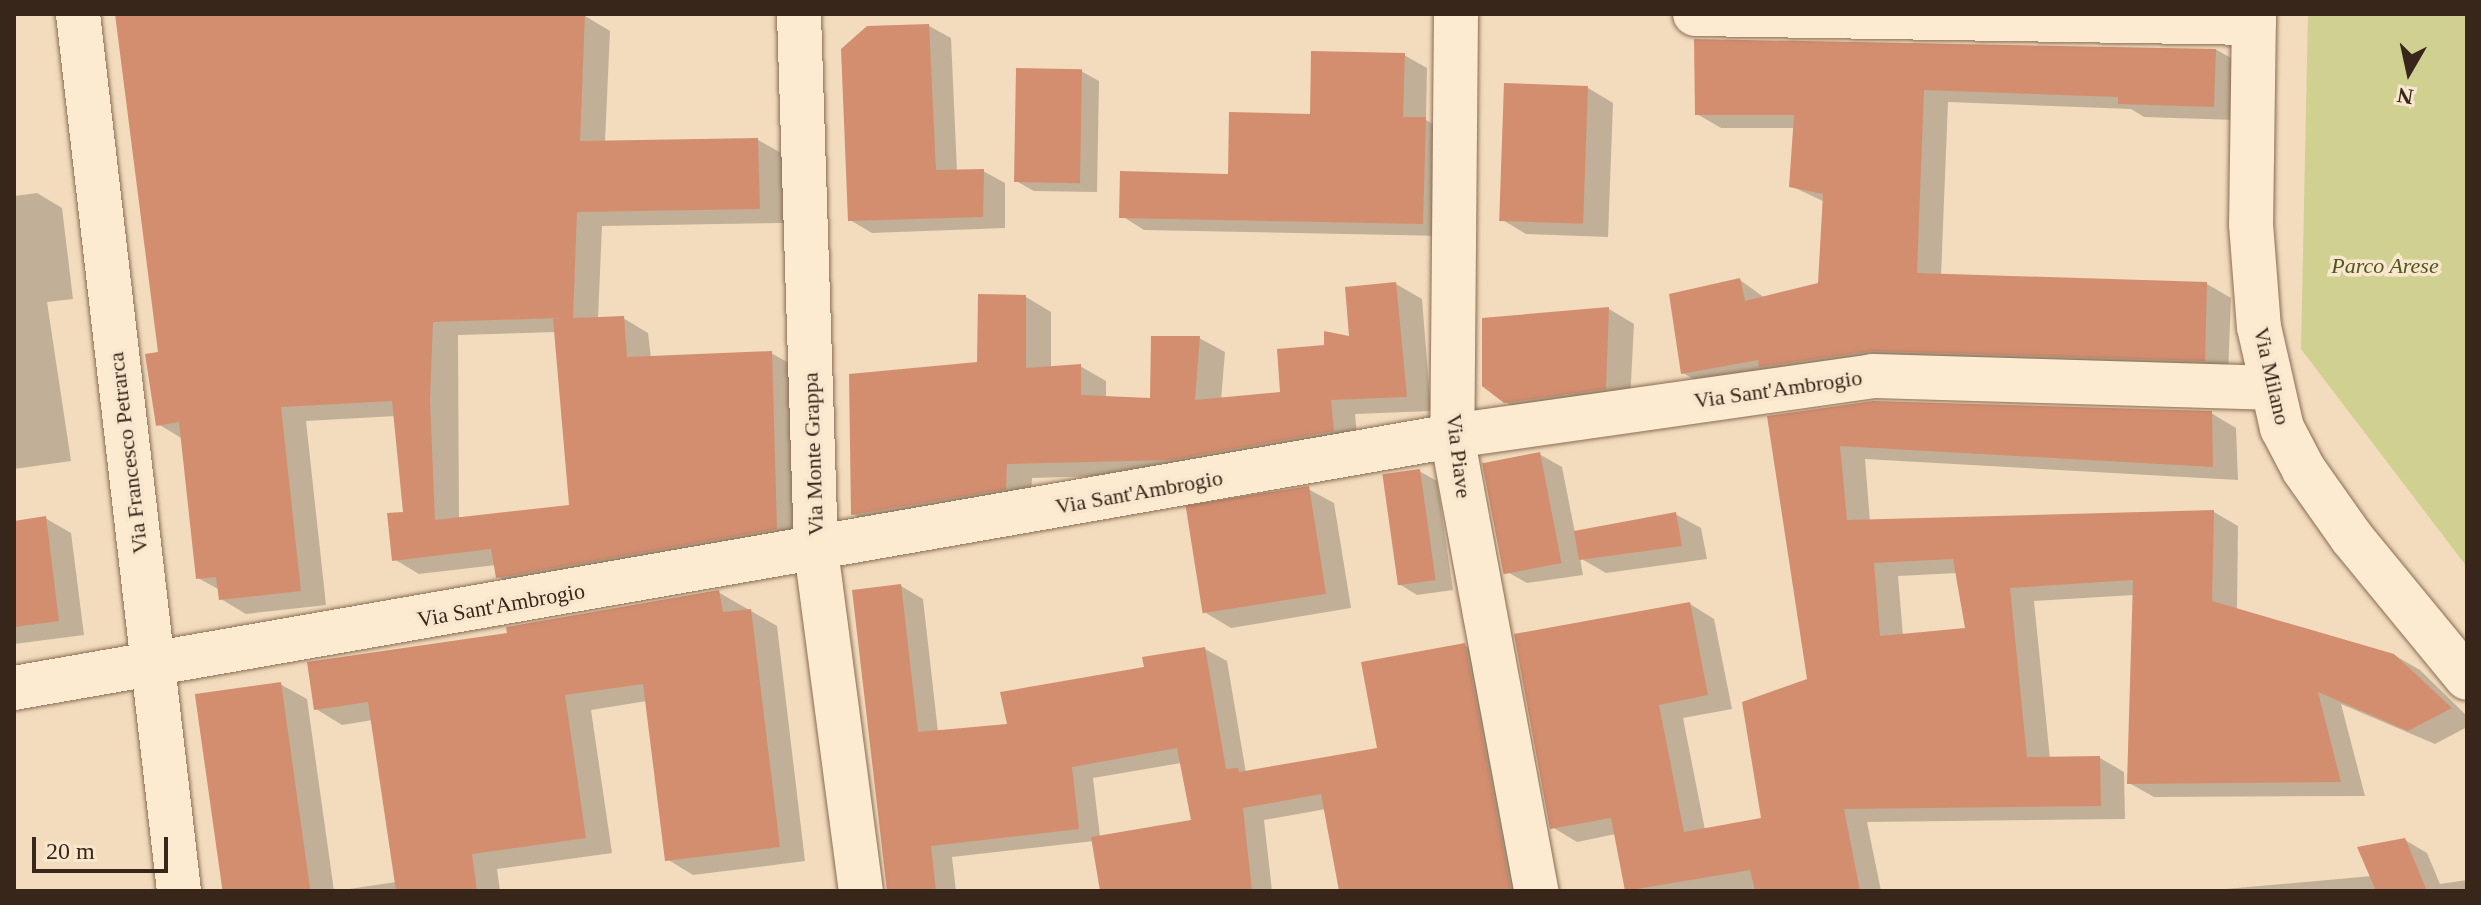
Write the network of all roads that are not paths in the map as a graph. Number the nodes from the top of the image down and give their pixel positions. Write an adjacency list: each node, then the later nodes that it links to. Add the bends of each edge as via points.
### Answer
1 (78, 14): 9 (street, Via Francesco Petrarca)
2 (799, 14): 8 (street, Via Monte Grappa)
3 (1456, 14): 7 (street, Via Piave)
4 (1695, 14): 5 (street)
5 (2254, 18): 6 (street, Via Milano, via 2251,224)
6 (2271, 388): 7 (street, Via Sant'Ambrogio, via 1872,376); 10 (street, Via Milano, via 2282,428 2304,470 2389,586)
7 (1452, 436): 8 (street, Via Sant'Ambrogio); 14 (street, Via Piave)
8 (816, 550): 9 (street, Via Sant'Ambrogio); 13 (street, Via Monte Grappa)
9 (153, 666): 11 (street, Via Sant'Ambrogio); 12 (street, Via Francesco Petrarca)
10 (2467, 678)
11 (14, 688)
12 (179, 891)
13 (861, 891)
14 (1536, 891)

